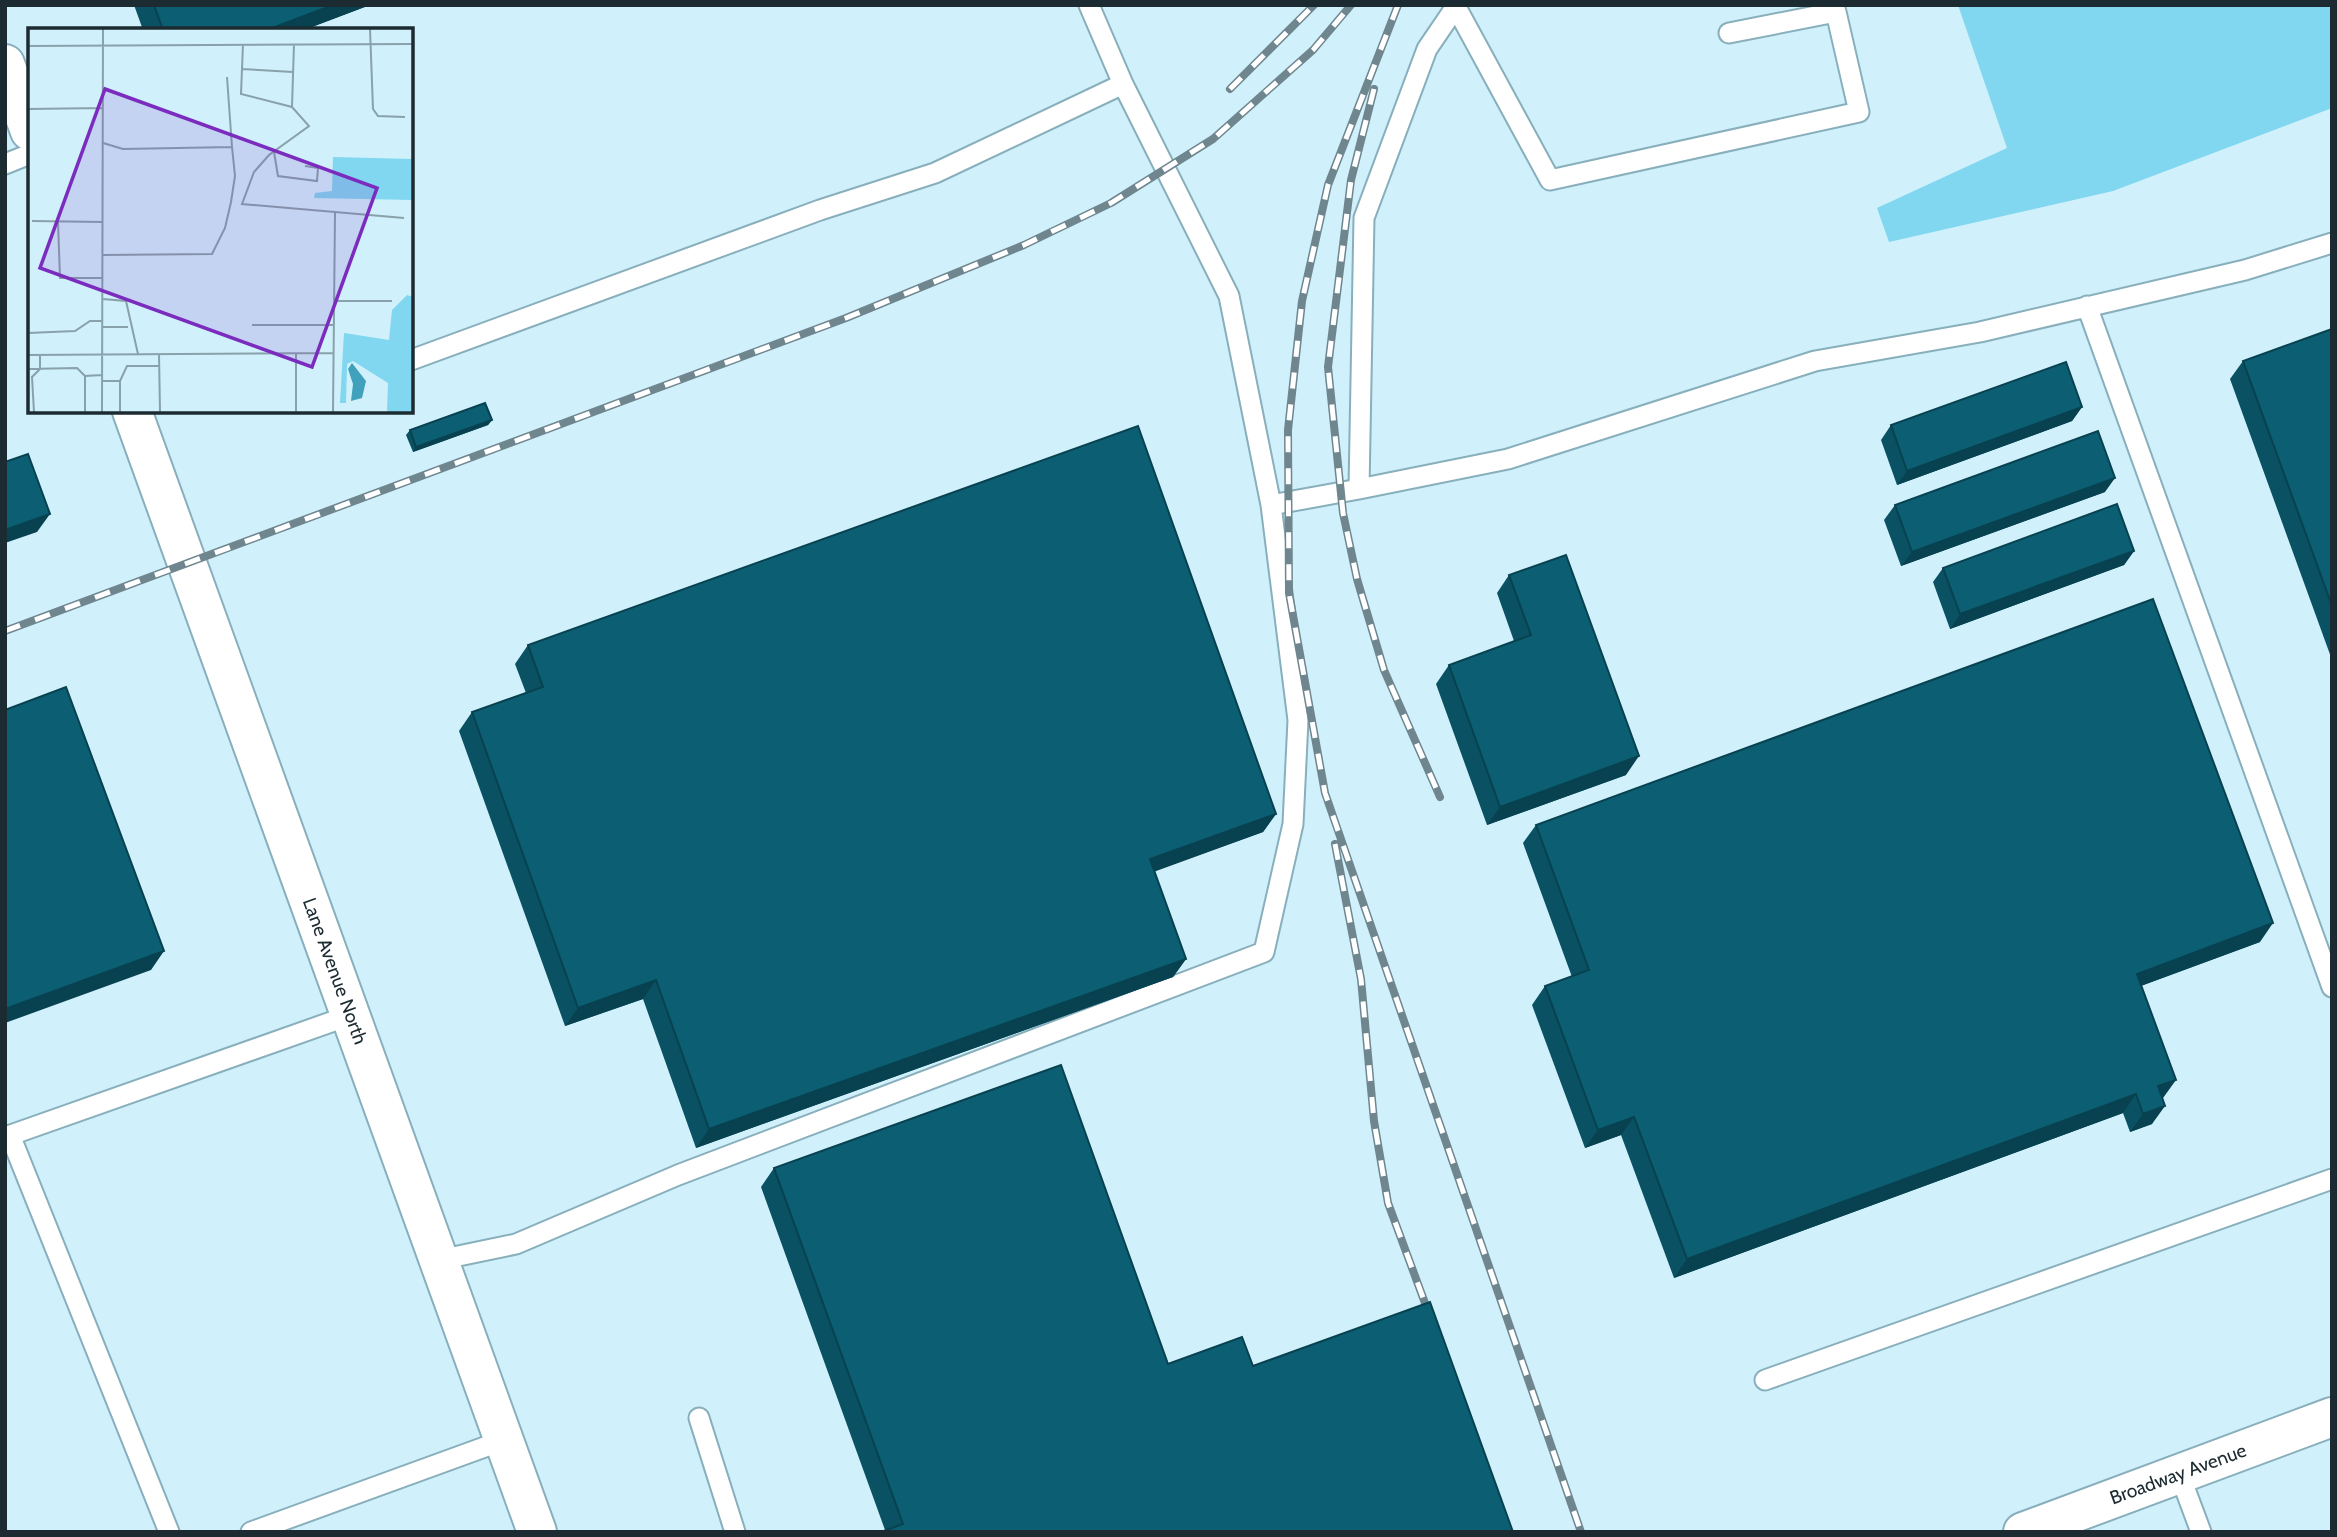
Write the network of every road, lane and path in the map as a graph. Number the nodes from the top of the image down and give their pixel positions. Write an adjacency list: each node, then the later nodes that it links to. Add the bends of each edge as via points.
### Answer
1 (1089, 5): 5 (lane)
2 (1456, 6): 3 (lane, via 1550,180 1859,112 1836,12); 13 (lane, via 1427,49 1364,218)
3 (1729, 33)
4 (5, 64): 6 (main road)
5 (1124, 84): 11 (lane, via 934,173 820,210); 14 (lane, via 1229,296)
6 (28, 126)
7 (28, 155): 8 (lane)
8 (5, 163)
9 (2332, 243): 10 (lane, via 2245,270)
10 (2087, 306): 13 (lane, via 1980,332 1815,361 1508,460); 15 (lane)
11 (413, 359)
12 (135, 413): 16 (main road, Lane Avenue North)
13 (1359, 489): 14 (lane)
14 (1270, 505): 19 (lane, via 1298,720 1293,824 1264,952 678,1175 516,1244)
15 (2330, 974)
16 (351, 1015): 17 (lane); 19 (main road, Lane Avenue North)
17 (8, 1136): 25 (lane)
18 (2332, 1179): 20 (lane)
19 (439, 1260): 23 (main road, Lane Avenue North)
20 (1765, 1380)
21 (2332, 1417): 24 (main road, Broadway Avenue)
22 (699, 1418): 28 (lane)
23 (504, 1440): 26 (lane); 27 (main road, Lane Avenue North)
24 (2179, 1474): 29 (main road, Broadway Avenue); 30 (lane)
25 (169, 1532)
26 (251, 1532)
27 (537, 1532)
28 (735, 1532)
29 (2023, 1532)
30 (2201, 1532)

